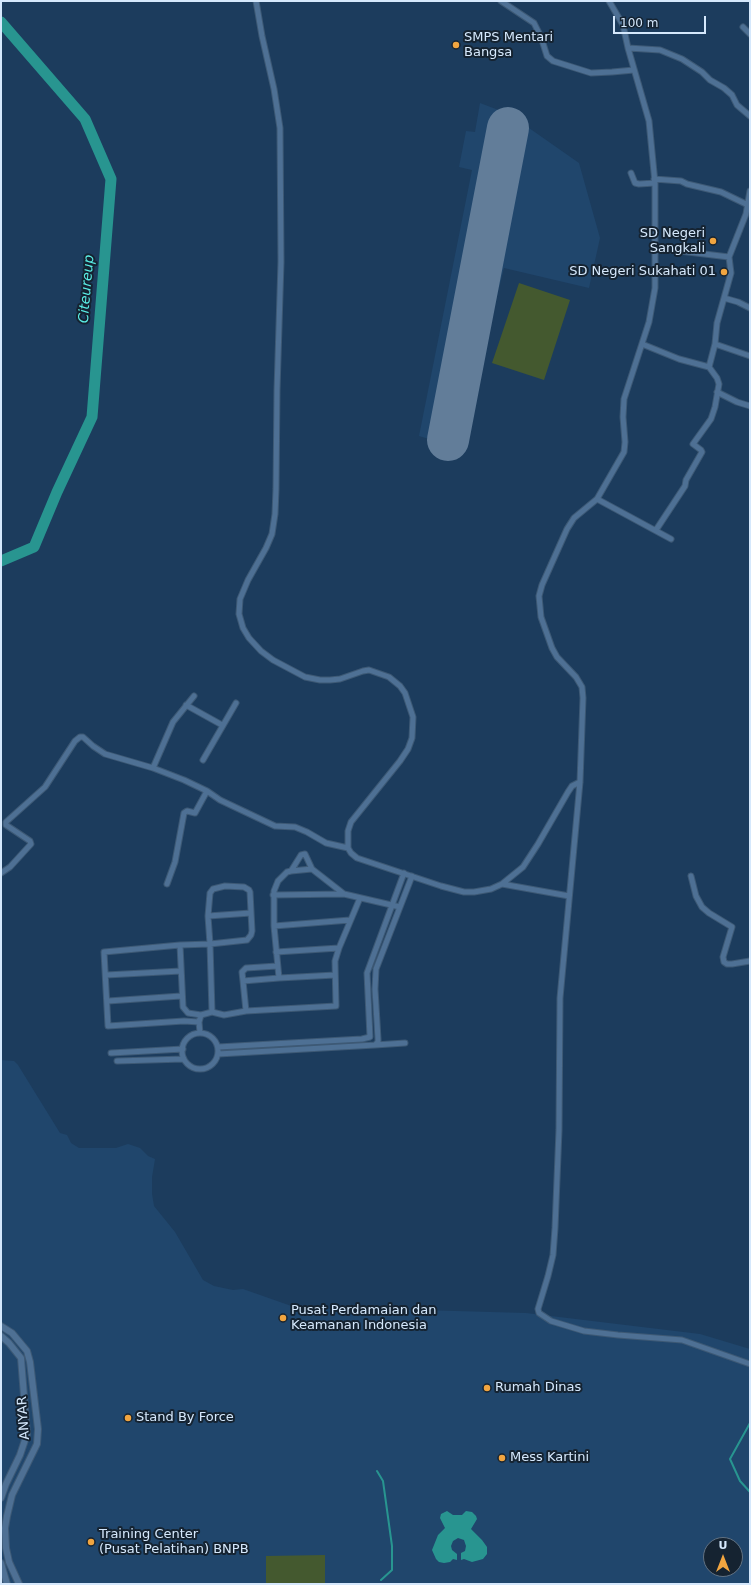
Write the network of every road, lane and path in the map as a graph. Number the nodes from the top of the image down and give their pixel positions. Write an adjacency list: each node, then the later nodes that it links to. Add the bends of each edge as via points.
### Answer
1 (256, 1): 35 (street, via 280,128 281,262 276,489 272,530 266,548 242,594 239,609 243,628 261,651 272,660 305,677 320,680 340,679 369,670 389,677 405,693 413,721 410,744 400,761 351,822)
2 (501, 1): 7 (street, via 534,22 547,56 553,61 591,73)
3 (609, 1): 6 (street, via 623,25)
4 (742, 27): 5 (street)
5 (750, 34)
6 (628, 48): 7 (street); 8 (street, via 660,50 682,59 724,88 737,105)
7 (634, 70): 10 (street, via 649,121)
8 (750, 116)
9 (631, 173): 10 (street, via 635,183)
10 (654, 181): 12 (street, via 681,181 721,192); 14 (street)
11 (750, 191): 12 (street)
12 (748, 205): 13 (street)
13 (748, 215): 15 (street)
14 (655, 248): 15 (street); 18 (street, via 652,313)
15 (729, 257): 16 (street, via 731,273)
16 (724, 298): 17 (street); 19 (street, via 717,323)
17 (750, 308)
18 (642, 344): 21 (street, via 679,359); 24 (street, via 623,405 624,452)
19 (715, 344): 20 (street); 21 (street)
20 (750, 356)
21 (709, 367): 22 (street, via 718,378)
22 (717, 392): 23 (street); 25 (street, via 711,419 693,444 702,452 685,486)
23 (750, 406)
24 (597, 499): 25 (street); 33 (street, via 574,518 567,529 542,585 539,600 541,617 554,653 576,677 583,692)
25 (656, 530): 26 (street)
26 (671, 539)
27 (194, 696): 29 (street)
28 (236, 703): 30 (street)
29 (186, 705): 30 (street); 32 (street, via 173,722)
30 (222, 725): 31 (street)
31 (203, 760)
32 (153, 768): 34 (street); 38 (street, via 105,754 83,737 78,738 45,787 6,822 6,826 31,844)
33 (580, 782): 43 (street, via 572,786 523,867); 46 (street)
34 (207, 791): 35 (street, via 220,800 275,826 295,827 326,843); 42 (street, via 195,813 184,813 175,862)
35 (348, 848): 39 (street, via 357,858)
36 (312, 869): 37 (street); 37 (street, via 303,853); 44 (street)
37 (291, 871): 45 (street, via 286,872 278,881)
38 (1, 873)
39 (404, 873): 40 (street); 48 (street)
40 (412, 876): 43 (street, via 464,892 491,889); 49 (street)
41 (691, 876): 58 (street, via 702,907 732,926 723,957 724,962 732,964)
42 (167, 884)
43 (502, 884): 46 (street)
44 (344, 894): 45 (street); 47 (street)
45 (273, 895): 53 (street)
46 (569, 896): 84 (street, via 560,998 555,1228 553,1255 539,1313 551,1321 584,1330 682,1340)
47 (360, 898): 48 (street); 52 (street)
48 (392, 904): 49 (street); 74 (street, via 367,973 370,1037)
49 (400, 907): 73 (street, via 376,969 378,1042)
50 (251, 913): 51 (street); 51 (street, via 249,890 244,887 225,886 213,889 210,893); 54 (street, via 252,931 247,940)
51 (208, 916): 54 (street)
52 (350, 920): 53 (street); 56 (street)
53 (274, 926): 57 (street)
54 (210, 944): 55 (street); 68 (street)
55 (180, 945): 60 (street); 61 (street, via 106,951)
56 (339, 948): 57 (street); 62 (street)
57 (276, 952): 59 (street)
58 (750, 960)
59 (278, 966): 63 (street); 64 (street, via 246,968 242,972)
60 (181, 971): 61 (street); 65 (street)
61 (106, 975): 66 (street)
62 (335, 975): 63 (street); 67 (street, via 337,1005 334,1007)
63 (279, 978): 64 (street)
64 (243, 981): 67 (street)
65 (181, 996): 66 (street); 69 (street, via 185,1011)
66 (108, 1001): 70 (street, via 108,1026)
67 (246, 1011): 68 (street, via 224,1015)
68 (212, 1012): 69 (street)
69 (201, 1015): 70 (street)
70 (199, 1022): 71 (street)
71 (200, 1033): 74 (street, via 211,1037); 75 (street, via 188,1038)
72 (405, 1043): 73 (street)
73 (375, 1045): 77 (street)
74 (218, 1047): 77 (street)
75 (183, 1049): 76 (street); 78 (street)
76 (111, 1053)
77 (218, 1054): 78 (street, via 212,1064 204,1068 190,1066)
78 (184, 1059): 79 (street)
79 (117, 1061)
80 (1, 1326): 82 (street, ANYAR, via 12,1333)
81 (1, 1336): 83 (street)
82 (27, 1351): 83 (street); 86 (street, ANYAR, via 38,1434)
83 (19, 1354): 85 (street, ANYAR, via 27,1434)
84 (750, 1364)
85 (20, 1455): 86 (street); 87 (street, ANYAR)
86 (31, 1459): 90 (street, ANYAR, via 12,1495 5,1528 9,1562)
87 (1, 1498)
88 (1, 1563): 89 (street)
89 (7, 1584)
90 (19, 1584)

